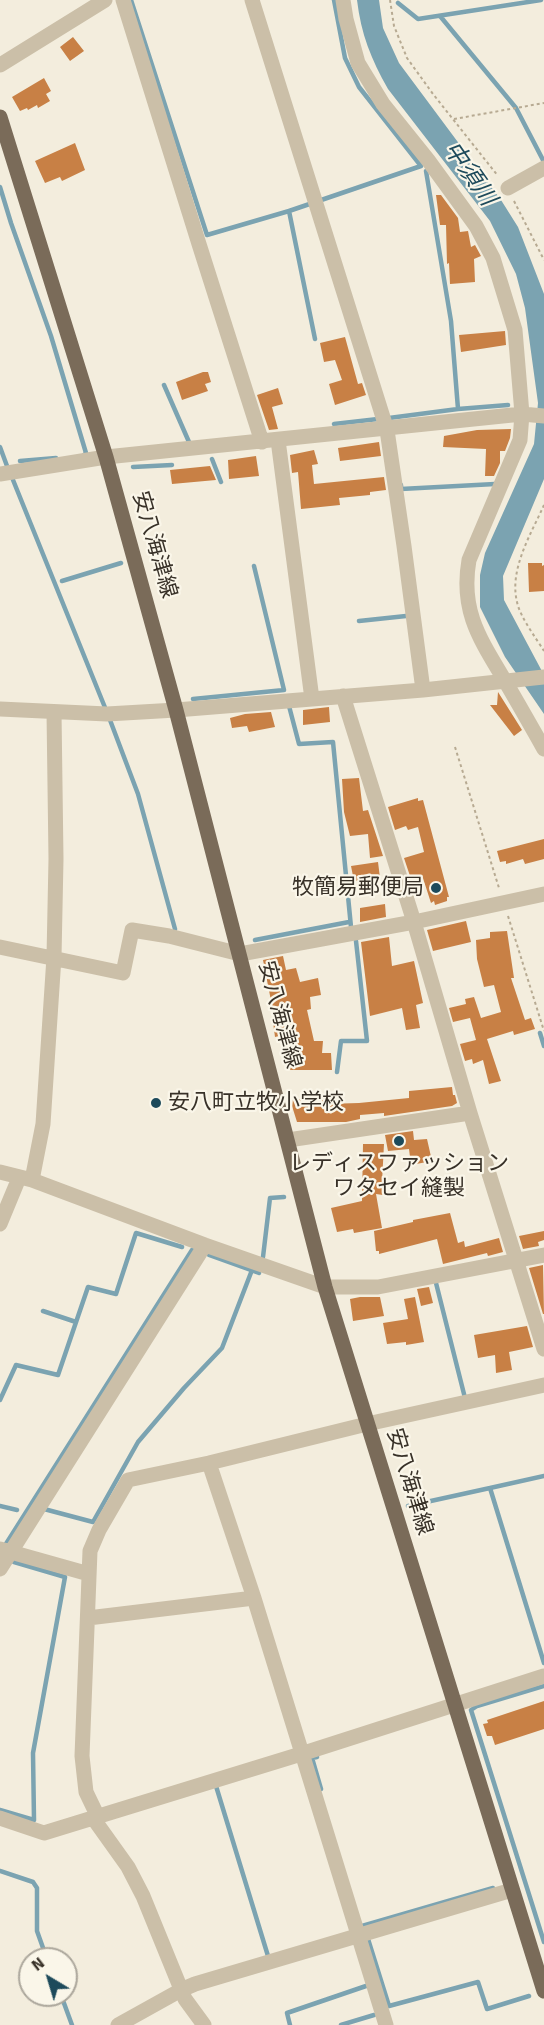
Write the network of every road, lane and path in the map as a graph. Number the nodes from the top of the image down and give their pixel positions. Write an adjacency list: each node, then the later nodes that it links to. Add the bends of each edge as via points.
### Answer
1 (105, 0): 6 (street)
2 (123, 0): 15 (street, via 199,244)
3 (252, 0): 14 (street)
4 (343, 0): 13 (street, via 358,63 383,104 476,226 493,258 515,330)
5 (390, 0): 9 (path, via 394,26 407,58)
6 (0, 65)
7 (544, 103): 9 (path)
8 (0, 117): 16 (main road, 安八海津線)
9 (454, 119): 11 (path)
10 (544, 168): 11 (street)
11 (508, 188): 12 (path)
12 (544, 260)
13 (533, 415): 14 (street); 21 (street, via 469,560 466,577 469,612 477,634)
14 (387, 430): 15 (street); 22 (street)
15 (270, 441): 16 (street); 24 (street)
16 (106, 457): 17 (street); 26 (main road, 安八海津線)
17 (0, 474)
18 (544, 505): 19 (path, via 521,557 515,589 517,604)
19 (544, 651)
20 (544, 677): 21 (street)
21 (512, 681): 22 (street); 28 (street)
22 (423, 690): 23 (street)
23 (343, 696): 24 (street); 30 (street)
24 (312, 699): 26 (street)
25 (0, 709): 27 (street)
26 (176, 710): 27 (street); 32 (main road, 安八海津線)
27 (54, 712): 33 (street)
28 (544, 749)
29 (544, 894): 30 (street)
30 (414, 922): 32 (street); 34 (street)
31 (0, 947): 33 (street)
32 (240, 954): 33 (street, via 132,930 123,973); 35 (main road, 安八海津線)
33 (54, 957): 37 (street, via 43,1124)
34 (470, 1113): 35 (street); 41 (street)
35 (288, 1140): 42 (main road, 安八海津線)
36 (0, 1172): 37 (street)
37 (26, 1179): 38 (street); 39 (street)
38 (0, 1224)
39 (205, 1245): 42 (street); 47 (street)
40 (544, 1255): 41 (street)
41 (517, 1260): 42 (street, via 378,1287); 43 (street)
42 (325, 1287): 45 (main road, 安八海津線)
43 (544, 1349)
44 (544, 1385): 45 (street)
45 (367, 1424): 46 (street); 53 (main road, 安八海津線)
46 (209, 1463): 49 (street, via 128,1480 90,1551); 50 (street)
47 (5, 1551): 48 (street); 49 (street)
48 (0, 1569)
49 (89, 1574): 51 (street)
50 (254, 1598): 51 (street); 54 (street)
51 (88, 1618): 55 (street, via 82,1756 86,1792)
52 (544, 1676): 53 (street)
53 (455, 1704): 54 (street); 57 (main road, 安八海津線)
54 (301, 1754): 55 (street); 58 (street)
55 (96, 1817): 56 (street, via 44,1833); 59 (street, via 143,1896)
56 (0, 1818)
57 (512, 1890): 58 (street); 60 (main road, 安八海津線)
58 (358, 1936): 59 (street); 63 (street)
59 (181, 1990): 61 (street); 62 (street)
60 (544, 1991)
61 (118, 2025)
62 (204, 2025)
63 (386, 2025)

